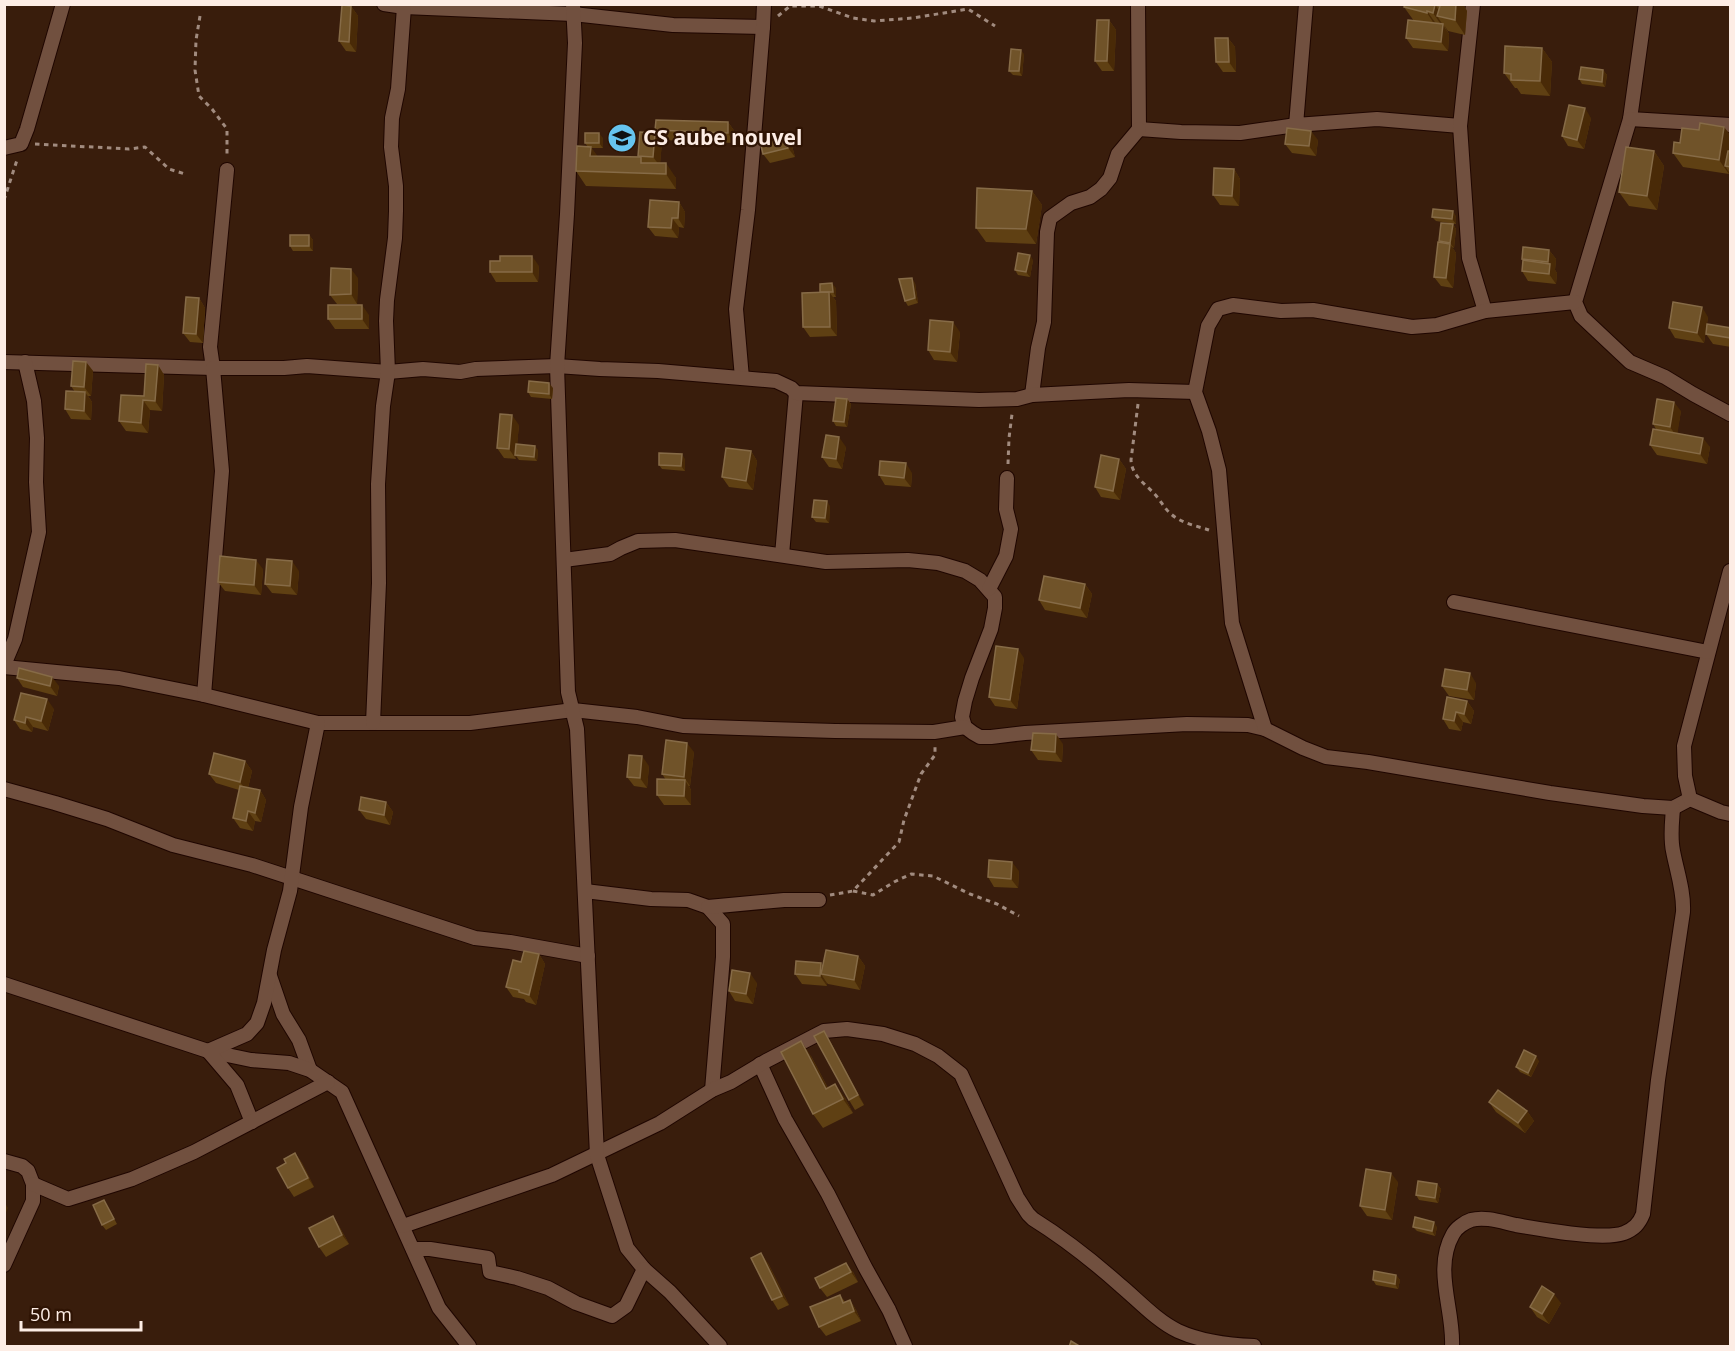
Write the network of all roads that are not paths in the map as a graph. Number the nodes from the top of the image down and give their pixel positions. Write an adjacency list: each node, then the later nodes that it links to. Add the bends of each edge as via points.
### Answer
1 (63, 4): 16 (street, via 21,144)
2 (384, 4): 8 (street)
3 (764, 4): 10 (street)
4 (1138, 4): 15 (street)
5 (1306, 4): 12 (street)
6 (1473, 4): 14 (street)
7 (1646, 4): 11 (street)
8 (404, 7): 9 (street); 24 (street, via 392,118 396,194 386,321)
9 (573, 9): 10 (street, via 673,25); 22 (street, via 574,66)
10 (763, 27): 25 (street, via 736,309)
11 (1630, 119): 13 (street); 18 (street)
12 (1296, 125): 14 (street, via 1377,119); 15 (street, via 1240,133)
13 (1731, 125)
14 (1460, 126): 19 (street, via 1470,258)
15 (1139, 129): 28 (street, via 1118,154 1110,178 1101,189 1050,218 1044,322)
16 (4, 148)
17 (226, 170): 23 (street, via 210,347)
18 (1575, 302): 19 (street); 29 (street, via 1581,316 1630,362)
19 (1485, 310): 26 (street, via 1437,326 1412,327 1313,310 1233,306 1218,309 1208,326)
20 (4, 362): 21 (street)
21 (25, 362): 23 (street); 37 (street, via 34,401 39,532 15,639)
22 (557, 366): 24 (street); 25 (street); 32 (street)
23 (213, 368): 24 (street, via 307,366); 38 (street, via 222,471)
24 (388, 372): 41 (street, via 378,484 379,584)
25 (742, 378): 27 (street, via 776,381)
26 (1195, 392): 28 (street, via 1129,390); 43 (street, via 1219,470 1232,623)
27 (796, 393): 28 (street, via 980,400); 31 (street)
28 (1032, 396)
29 (1731, 414)
30 (1007, 478): 34 (street, via 1006,509 1011,529 1006,556)
31 (782, 555): 32 (street, via 675,540 638,541 610,554); 34 (street, via 826,562 938,563 965,571)
32 (564, 560): 39 (street, via 568,692)
33 (1731, 571): 36 (street)
34 (989, 589): 42 (street, via 995,597 995,608 965,701)
35 (1454, 602): 36 (street)
36 (1708, 652): 45 (street, via 1684,746)
37 (4, 666): 38 (street, via 119,678)
38 (204, 695): 40 (street)
39 (573, 710): 41 (street, via 470,723); 42 (street, via 683,726 835,732 934,732); 49 (street)
40 (318, 723): 41 (street); 48 (street)
41 (373, 723)
42 (965, 727): 43 (street, via 980,737 1187,724)
43 (1264, 729): 46 (street, via 1326,757)
44 (4, 789): 48 (street, via 107,819 173,845)
45 (1690, 800): 46 (street); 47 (street)
46 (1673, 808): 73 (street, via 1671,830 1684,897 1683,912 1640,1222 1614,1235 1539,1229 1487,1219 1471,1220 1458,1228 1448,1248 1444,1276)
47 (1731, 814)
48 (291, 878): 52 (street, via 475,938); 53 (street)
49 (585, 891): 51 (street, via 688,900); 52 (street)
50 (819, 900): 51 (street)
51 (708, 907): 59 (street, via 723,924 724,937)
52 (588, 956): 61 (street)
53 (270, 976): 55 (street, via 257,1023 247,1034); 57 (street)
54 (4, 984): 55 (street)
55 (208, 1051): 57 (street, via 289,1063); 60 (street, via 237,1085)
56 (760, 1064): 59 (street); 68 (street, via 824,1031 847,1029 884,1034 938,1056 961,1074 1028,1214 1176,1330); 71 (street, via 785,1119 890,1310)
57 (310, 1070): 58 (street)
58 (328, 1082): 60 (street); 64 (street, via 342,1092)
59 (712, 1090): 61 (street, via 660,1123)
60 (252, 1122): 63 (street, via 132,1179 68,1199)
61 (597, 1155): 64 (street, via 552,1175); 67 (street, via 627,1248)
62 (4, 1161): 63 (street, via 28,1171)
63 (33, 1184): 66 (street, via 33,1201)
64 (403, 1226): 65 (street)
65 (413, 1249): 67 (street, via 488,1258 490,1272 548,1288 612,1316 626,1306); 69 (street, via 439,1308)
66 (4, 1265)
67 (644, 1269): 70 (street)
68 (1232, 1346): 72 (street)
69 (469, 1347)
70 (720, 1347)
71 (905, 1347)
72 (1254, 1347)
73 (1452, 1347)

